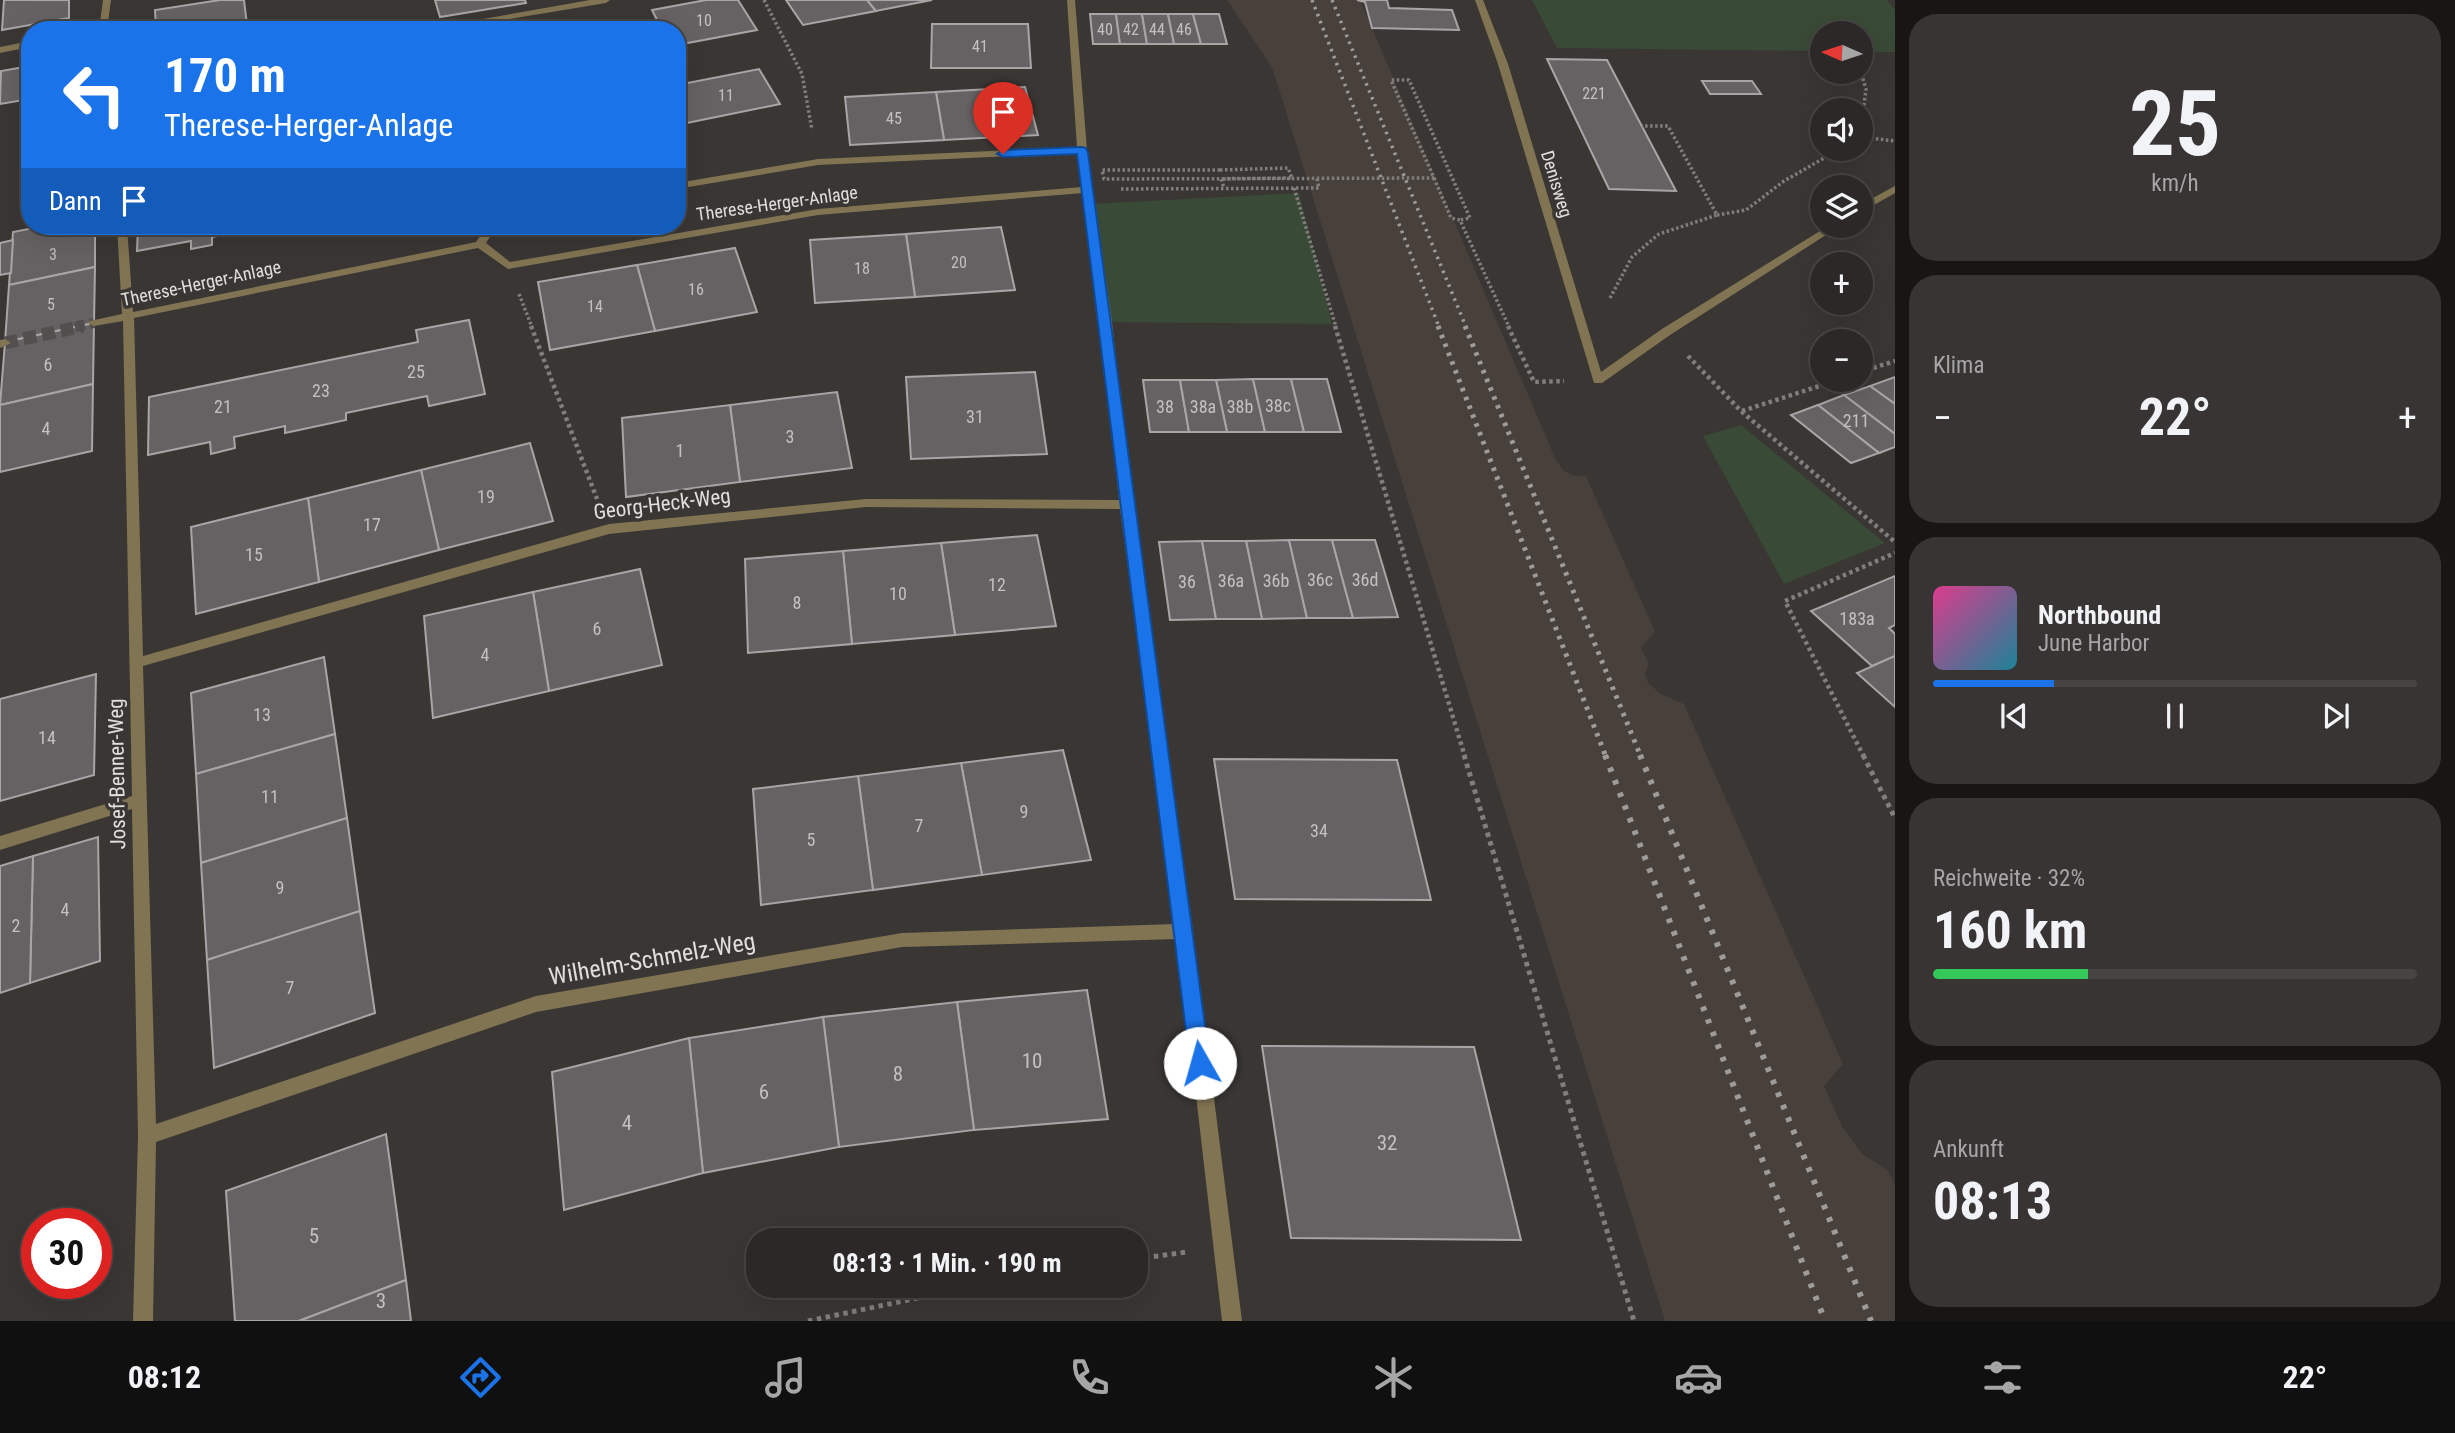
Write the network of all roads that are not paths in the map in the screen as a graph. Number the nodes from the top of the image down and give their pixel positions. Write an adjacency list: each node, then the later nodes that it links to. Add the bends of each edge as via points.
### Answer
1 (107, 0): 5 (street)
2 (606, 0): 6 (street)
3 (1071, 0): 9 (street)
4 (1479, 0): 18 (street, Denisweg, via 1503,64 1598,380)
5 (105, 21)
6 (479, 21)
7 (21, 46): 8 (street)
8 (0, 50)
9 (1082, 150): 10 (street, Therese-Herger-Anlage, via 818,162); 11 (street)
10 (686, 184)
11 (1089, 189): 16 (street, Therese-Herger-Anlage, via 818,212); 22 (street)
12 (1895, 189): 13 (street)
13 (1873, 202)
14 (123, 235): 20 (street, Josef-Benner-Weg)
15 (486, 235): 19 (street)
16 (686, 235)
17 (686, 235): 19 (street, Therese-Herger-Anlage, via 508,266)
18 (1816, 238)
19 (480, 244): 20 (street, Therese-Herger-Anlage)
20 (128, 316): 21 (street, Therese-Herger-Anlage); 23 (street, Josef-Benner-Weg)
21 (94, 323)
22 (1126, 505): 23 (street, Georg-Heck-Weg, via 866,503 609,529); 26 (street)
23 (136, 663): 24 (street, Josef-Benner-Weg)
24 (139, 800): 25 (street); 27 (street, Josef-Benner-Weg)
25 (0, 844)
26 (1185, 931): 27 (street, Wilhelm-Schmelz-Weg, via 902,940 537,1004); 29 (street)
27 (146, 1136): 28 (street, Josef-Benner-Weg)
28 (143, 1321)
29 (1232, 1321)

